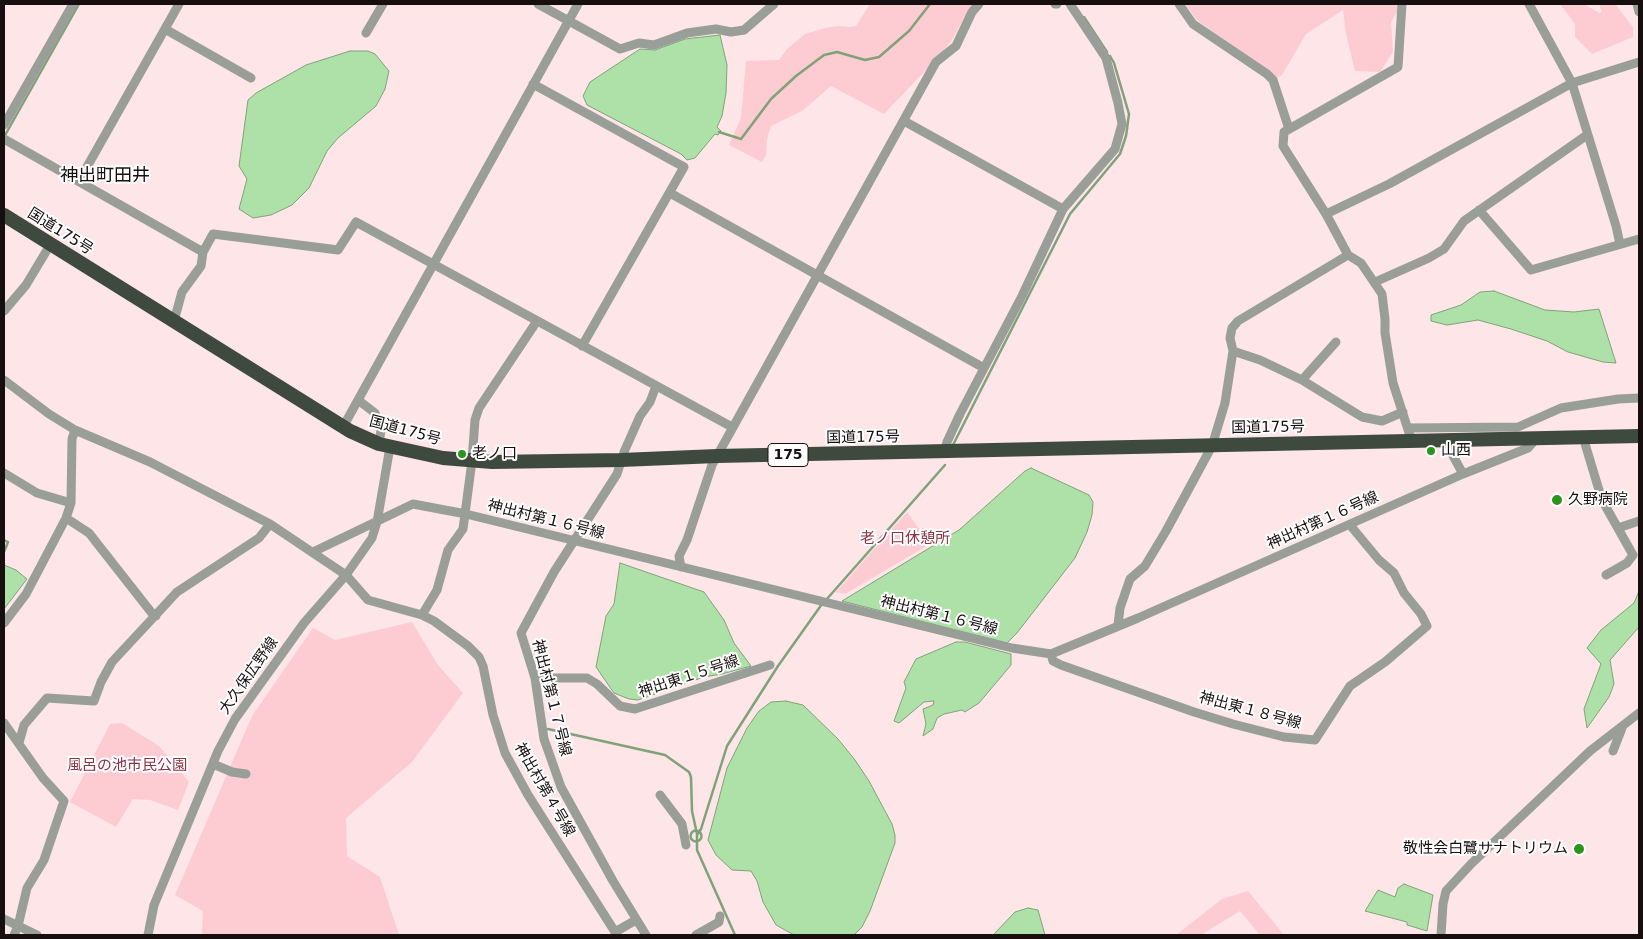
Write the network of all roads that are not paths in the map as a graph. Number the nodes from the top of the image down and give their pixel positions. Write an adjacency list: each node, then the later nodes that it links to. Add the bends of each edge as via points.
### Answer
1 (73, 4): 21 (street)
2 (179, 4): 15 (street)
3 (383, 4): 16 (street)
4 (538, 4): 14 (street)
5 (578, 4): 14 (street)
6 (774, 4): 14 (street, via 744,30 686,33 654,45 638,43 620,49)
7 (979, 4): 22 (street, via 956,46 936,62)
8 (1070, 4): 29 (street, via 1106,58 1122,124 1115,149)
9 (1179, 4): 24 (street, via 1194,24 1273,80)
10 (1402, 4): 24 (street, via 1398,67)
11 (1529, 4): 19 (street)
12 (1637, 4): 13 (street)
13 (1639, 12)
14 (569, 21): 20 (street)
15 (165, 29): 18 (street); 27 (street)
16 (366, 33)
17 (1639, 62): 19 (street)
18 (251, 78)
19 (1572, 83): 25 (street); 31 (street, via 1389,184)
20 (533, 84): 28 (street, via 684,167); 38 (street)
21 (7, 112): 23 (street)
22 (904, 121): 29 (street); 39 (street)
23 (4, 125)
24 (1289, 129): 31 (street, via 1284,132 1283,146)
25 (1587, 135): 30 (street); 34 (street)
26 (4, 139): 27 (street)
27 (79, 181): 36 (street)
28 (670, 192): 39 (street); 45 (street)
29 (1063, 209): 47 (street)
30 (1479, 210): 34 (street, via 1531,270); 40 (street, via 1464,221 1444,249)
31 (1326, 214): 37 (street)
32 (4, 216): 35 (highway, 国道175号 / 175)
33 (1639, 239): 34 (street)
34 (1620, 244)
35 (50, 245): 41 (street, via 26,285); 42 (highway, 国道175号 / 175)
36 (203, 252): 38 (street, via 213,234 338,250 356,222); 42 (street, via 201,266 182,292)
37 (1348, 255): 40 (street, via 1361,263); 46 (street, via 1238,321 1230,338)
38 (434, 264): 43 (street); 52 (street)
39 (818, 275): 47 (street); 55 (street)
40 (1375, 282): 53 (street, via 1382,294 1393,383)
41 (4, 311)
42 (174, 321): 54 (highway, 国道175号 / 175)
43 (537, 321): 45 (street); 68 (street, via 479,408)
44 (1336, 342): 49 (street)
45 (582, 346): 50 (street)
46 (1233, 351): 49 (street); 64 (street, via 1225,403)
47 (984, 368): 65 (street)
48 (4, 380): 57 (street, 神出村第４号線)
49 (1302, 380): 53 (street, via 1362,417 1382,421)
50 (656, 386): 55 (street); 67 (street, 神出村第１７号線)
51 (1639, 398): 56 (street, via 1561,408 1518,427)
52 (358, 400): 54 (street); 63 (street, 大久保広野線, via 375,413)
53 (1403, 412): 56 (street)
54 (343, 427): 63 (highway, 国道175号 / 175)
55 (732, 427): 66 (street)
56 (1408, 428): 62 (street)
57 (75, 430): 71 (street, via 72,439); 76 (street, 神出村第４号線, via 150,462)
58 (1639, 436): 59 (highway, 国道175号 / 175)
59 (1583, 437): 60 (highway, 国道175号 / 175); 78 (street, via 1602,500)
60 (1536, 439): 61 (highway, 国道175号 / 175); 70 (street, 神出村第１６号線, via 1528,448)
61 (1445, 441): 62 (highway, 国道175号 / 175); 70 (street)
62 (1412, 442): 64 (highway, 国道175号 / 175)
63 (384, 445): 68 (highway, 国道175号 / 175); 75 (street, 大久保広野線)
64 (1212, 446): 65 (highway, 国道175号 / 175); 88 (street, via 1145,566 1130,579)
65 (944, 452): 66 (highway, 国道175号 / 175)
66 (717, 456): 67 (highway, 国道175号 / 175); 82 (street, via 679,556)
67 (621, 460): 68 (highway, 国道175号 / 175); 79 (street, 神出村第１７号線, via 617,474)
68 (472, 461): 72 (street)
69 (4, 473): 71 (street, via 37,493)
70 (1463, 474): 77 (street, 神出村第１６号線)
71 (71, 503): 73 (street)
72 (466, 514): 75 (street, 神出村第１６号線, via 413,504); 79 (street, 神出村第１６号線); 85 (street, via 463,529 448,550 437,590)
73 (66, 518): 86 (street, via 89,533); 87 (street, via 26,594)
74 (1639, 521): 78 (street)
75 (377, 522): 80 (street, 神出村第１６号線); 83 (street, 大久保広野線, via 372,538)
76 (270, 524): 80 (street, 神出村第４号線); 86 (street, via 259,538 177,592)
77 (1350, 525): 88 (street, 神出村第１６号線); 89 (street, 神出東１８号線, via 1394,574 1427,626 1385,662 1350,686 1315,740 1284,737 1233,724 1061,665 1053,661)
78 (1618, 528): 81 (street)
79 (576, 541): 82 (street, 神出村第１６号線); 91 (street, 神出村第１７号線, via 554,572 521,633)
80 (313, 552): 83 (street, 神出村第４号線)
81 (1636, 554): 84 (street)
82 (681, 567): 89 (street, 神出村第１６号線, via 1012,648)
83 (346, 575): 85 (street, 神出村第４号線, via 368,600); 97 (street, 大久保広野線, via 266,674 235,719)
84 (1606, 575)
85 (422, 615): 105 (street, 神出村第４号線, via 434,620 479,657 505,753)
86 (156, 616): 95 (street, via 112,662 94,701 47,698 24,725)
87 (4, 623)
88 (1118, 625): 89 (street, 神出村第１６号線)
89 (1051, 654)
90 (770, 665): 91 (street, 神出東１５号線, via 635,709 620,706 586,678)
91 (536, 678): 103 (street, 神出村第１７号線, via 544,739 562,787)
92 (1639, 713): 94 (street)
93 (4, 723): 95 (street)
94 (1622, 728): 96 (street); 111 (street, via 1590,751 1446,891)
95 (19, 743): 104 (street, via 64,801 44,860 27,888)
96 (1613, 751)
97 (213, 764): 98 (street); 108 (street, 大久保広野線, via 154,905)
98 (246, 774)
99 (660, 795): 100 (street, via 682,824)
100 (686, 845)
101 (720, 916): 110 (street, via 719,922)
102 (4, 919): 104 (street)
103 (636, 920): 105 (street); 109 (street, 神出村第１７号線)
104 (18, 926): 106 (street); 107 (street)
105 (616, 934)
106 (14, 935)
107 (37, 935)
108 (148, 935)
109 (646, 935)
110 (696, 935)
111 (1441, 935)

